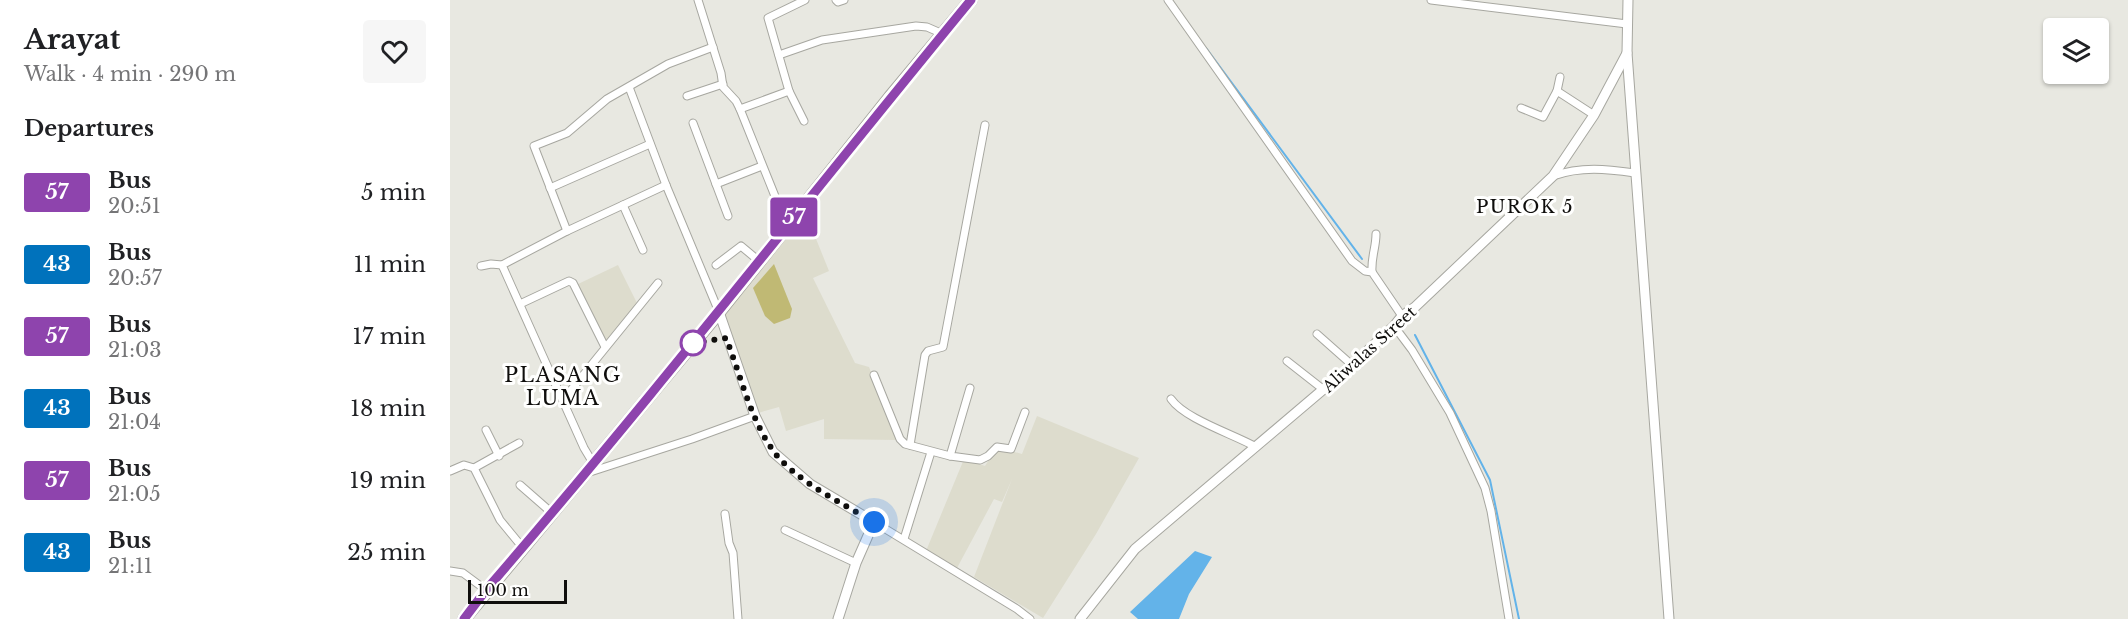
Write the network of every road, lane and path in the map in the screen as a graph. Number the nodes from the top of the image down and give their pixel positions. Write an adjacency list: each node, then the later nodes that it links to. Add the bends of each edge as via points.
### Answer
1 (699, 0): 12 (street)
2 (805, 0): 14 (street, via 768,18)
3 (836, 0): 4 (street)
4 (844, 0)
5 (971, 0): 11 (highway)
6 (1168, 0): 29 (street)
7 (1431, 0): 9 (street)
8 (1628, 0): 10 (street)
9 (1441, 1): 10 (street)
10 (1627, 24): 13 (street)
11 (943, 34): 14 (street, via 916,26 822,40); 38 (highway)
12 (713, 47): 16 (street); 17 (street, via 676,60)
13 (1627, 53): 23 (street, Aliwalas Street); 31 (street)
14 (779, 55): 18 (street)
15 (1560, 77): 19 (street)
16 (723, 84): 20 (street); 22 (street)
17 (628, 87): 27 (street); 35 (street, via 607,99 567,133 534,146)
18 (789, 91): 22 (street); 24 (street)
19 (1557, 91): 21 (street, via 1543,117); 23 (street)
20 (687, 96)
21 (1521, 108)
22 (740, 109): 30 (street)
23 (1594, 115): 32 (street, Aliwalas Street)
24 (804, 121)
25 (693, 123): 33 (street)
26 (985, 125): 65 (street, via 943,347 925,355)
27 (650, 144): 34 (street); 35 (street)
28 (1286, 149): 29 (street)
29 (1279, 155): 46 (street, via 1352,261)
30 (762, 166): 33 (street); 38 (street)
31 (1635, 173): 32 (street, via 1583,169); 90 (street)
32 (1553, 176): 50 (street, Aliwalas Street)
33 (716, 184): 37 (street)
34 (666, 185): 36 (street); 49 (street)
35 (550, 188): 39 (street)
36 (623, 205): 39 (street); 41 (street)
37 (728, 216)
38 (787, 226): 42 (highway)
39 (567, 231): 43 (street)
40 (1376, 234): 46 (street)
41 (642, 250)
42 (759, 261): 44 (street, via 741,246); 49 (highway)
43 (502, 265): 45 (street); 48 (street)
44 (716, 265)
45 (481, 267)
46 (1372, 273): 50 (street)
47 (658, 284): 53 (street)
48 (520, 304): 53 (street, via 569,281); 60 (street)
49 (718, 312): 62 (street); 70 (highway)
50 (1402, 316): 51 (street, Aliwalas Street)
51 (1394, 326): 55 (street, Aliwalas Street); 89 (street, via 1449,413 1485,488)
52 (1317, 334): 55 (street)
53 (605, 347): 60 (street)
54 (1287, 361): 58 (street)
55 (1352, 365): 58 (street, Aliwalas Street)
56 (874, 375): 65 (street, via 900,440)
57 (970, 388): 69 (street)
58 (1324, 390): 66 (street, Aliwalas Street)
59 (1171, 399): 66 (street, via 1207,423)
60 (563, 400): 70 (street)
61 (1025, 412): 69 (street, via 1011,449 997,447 980,460)
62 (754, 416): 73 (street); 77 (street, via 773,452 792,470)
63 (486, 430): 68 (street)
64 (519, 443): 68 (street)
65 (910, 445): 67 (street)
66 (1256, 447): 88 (street, Aliwalas Street, via 1135,549)
67 (931, 452): 69 (street); 79 (street)
68 (499, 456): 71 (street)
69 (950, 456)
70 (593, 463): 73 (highway)
71 (474, 468): 72 (street, via 464,465); 80 (street, via 500,520)
72 (450, 469)
73 (584, 474): 75 (highway)
74 (520, 485): 75 (street)
75 (552, 513): 80 (highway)
76 (725, 514): 85 (street, via 733,553)
77 (874, 522): 79 (street); 81 (street)
78 (785, 530): 81 (street)
79 (904, 539): 87 (street)
80 (523, 548): 83 (highway)
81 (856, 563): 86 (street)
82 (450, 571): 83 (street, via 463,573)
83 (486, 590): 84 (highway)
84 (467, 618)
85 (738, 619)
86 (838, 619)
87 (1030, 619)
88 (1080, 619)
89 (1509, 619)
90 (1669, 619)

